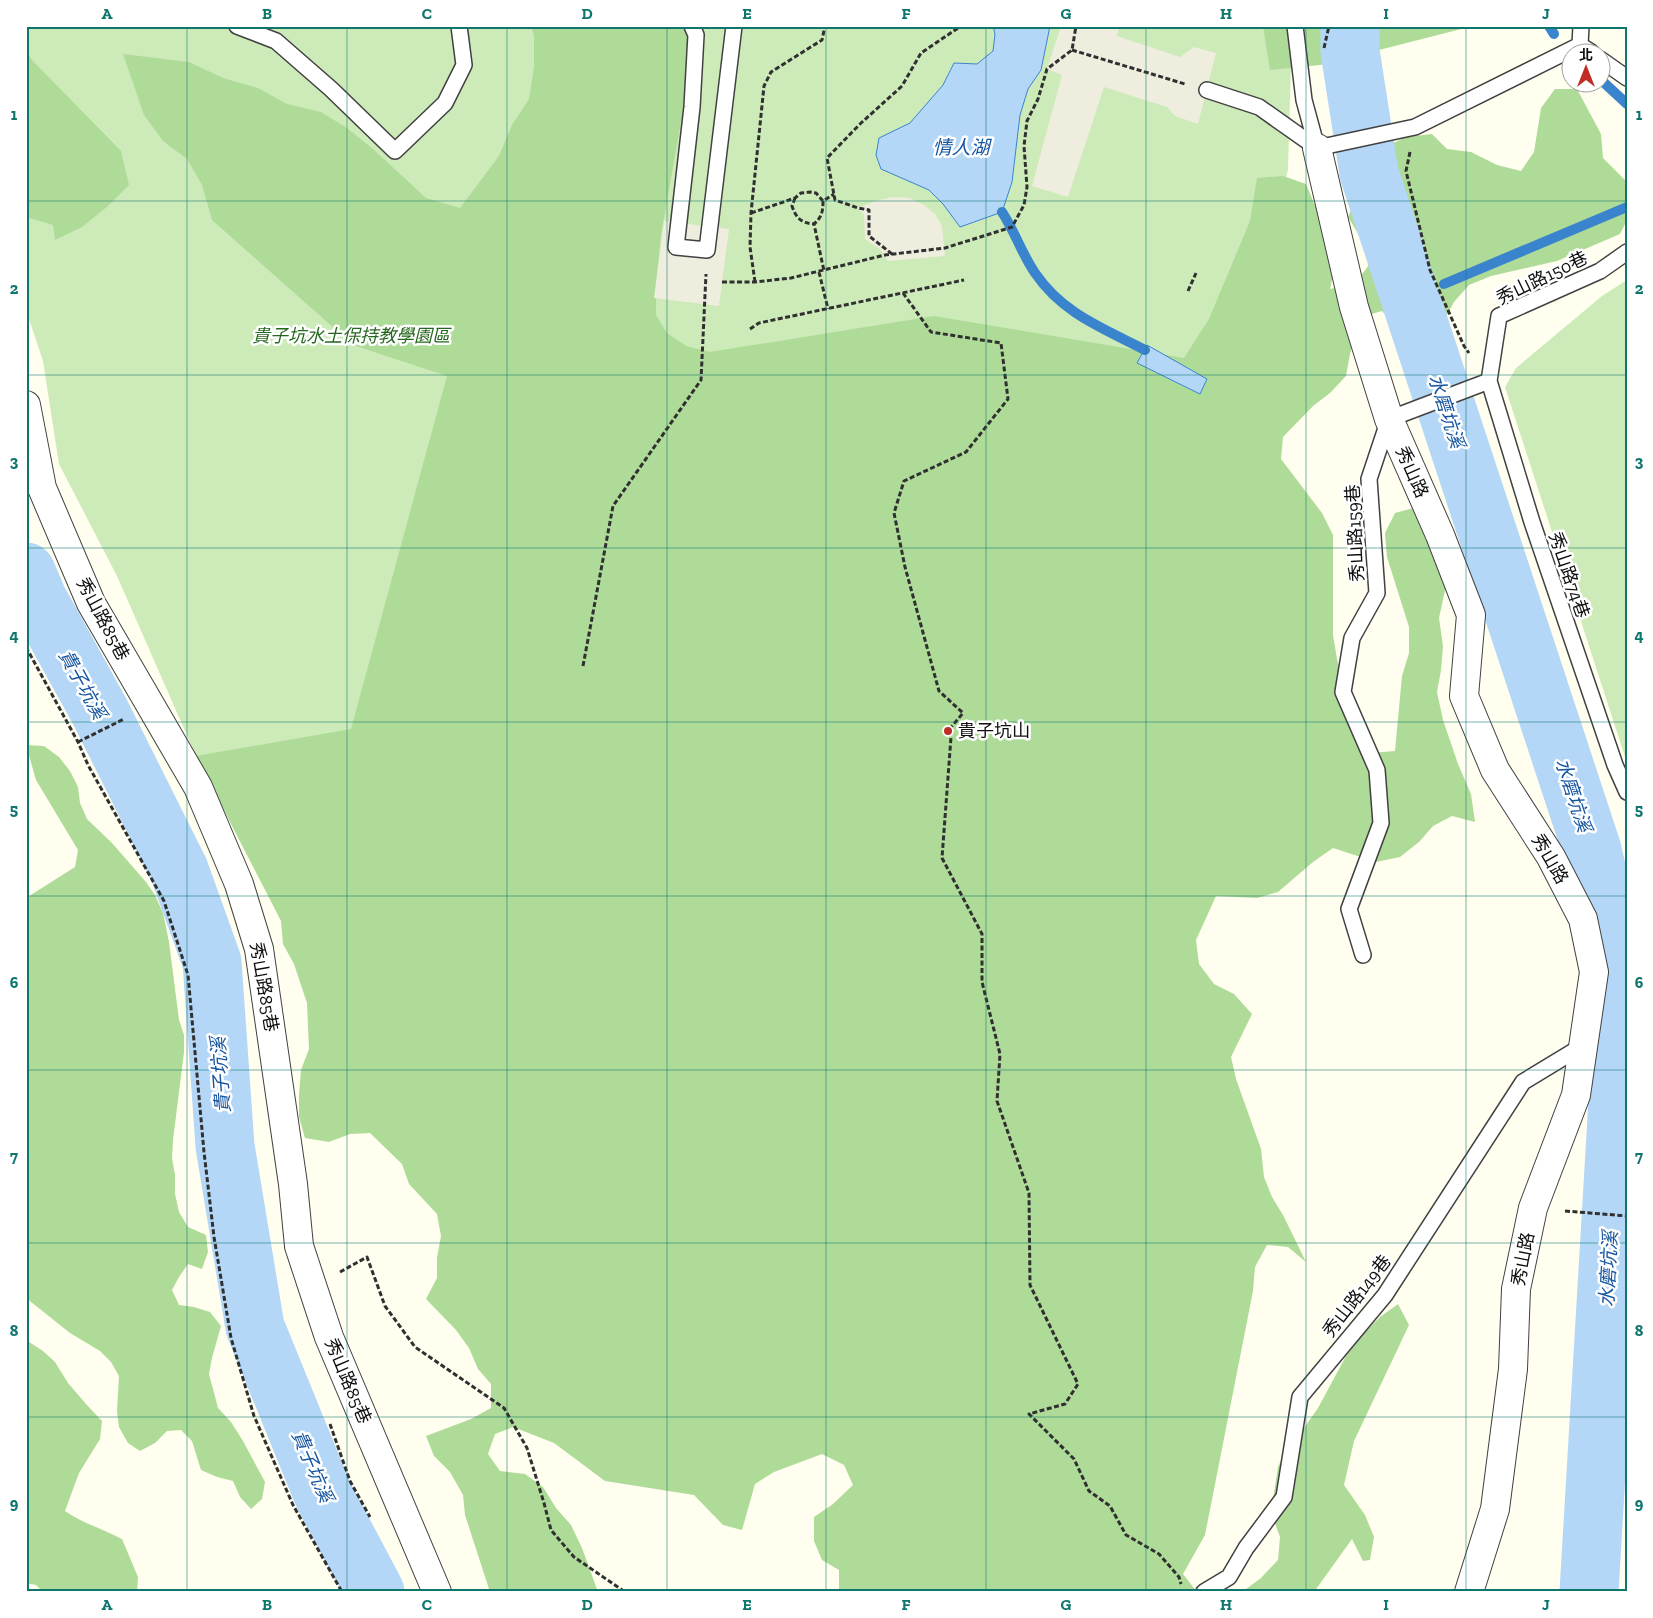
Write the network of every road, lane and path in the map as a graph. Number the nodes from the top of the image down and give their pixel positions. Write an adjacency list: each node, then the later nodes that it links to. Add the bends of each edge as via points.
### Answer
1 (237, 26): 2 (lane, via 276,42 395,151 445,103 464,65)
2 (459, 26)
3 (692, 26): 23 (lane, via 696,35 692,107 676,247)
4 (734, 26): 23 (lane)
5 (825, 26): 21 (path, via 822,40 771,72 764,86)
6 (961, 26): 18 (path, via 921,53 902,86 827,158)
7 (1076, 26): 11 (path)
8 (1295, 26): 17 (lane, via 1304,100)
9 (1581, 26): 10 (lane)
10 (1584, 42)
11 (1072, 50): 15 (path); 25 (path, via 1047,69 1027,121 1024,146 1027,187 1024,205 1012,227 945,248)
12 (1560, 60): 16 (lane)
13 (1610, 66): 14 (lane)
14 (1627, 78)
15 (1207, 90): 17 (lane, via 1259,107)
16 (1415, 127): 17 (lane); 36 (path, via 1406,171 1430,270)
17 (1317, 148): 38 (street, 秀山路, via 1354,307)
18 (834, 194): 20 (path); 25 (path, via 836,200 869,210 869,236)
19 (795, 198): 20 (path, via 810,192 816,193); 21 (path); 22 (path, via 792,206 799,219)
20 (823, 201): 22 (path, via 820,218)
21 (751, 213): 31 (path, via 750,247)
22 (814, 224): 26 (path)
23 (707, 250): 40 (path, via 701,380 613,506)
24 (1627, 252): 36 (lane, 秀山路150巷, via 1600,271 1499,316)
25 (892, 254): 26 (path)
26 (824, 271): 27 (path)
27 (819, 272): 31 (path); 34 (path)
28 (1196, 272): 32 (path)
29 (964, 280): 33 (path)
30 (722, 282): 31 (path)
31 (755, 282)
32 (1188, 291)
33 (903, 293): 34 (path); 49 (path, via 931,332 1001,343 1008,399 966,452 904,482 894,513 939,691 963,713 948,731 951,737 942,858 982,934 982,982 1000,1054 997,1101 1029,1193 1030,1286 1078,1384 1065,1404 1029,1414 1074,1459 1089,1491 1110,1506 1126,1535 1160,1554 1179,1577)
34 (828, 309): 35 (path, via 759,323)
35 (750, 329)
36 (1483, 383): 38 (lane); 43 (lane, 秀山路74巷)
37 (26, 405): 48 (street, 秀山路85巷, via 42,488 91,603 198,787 240,884 259,949 299,1246)
38 (1389, 419): 44 (lane, 秀山路159巷, via 1369,479 1377,593 1352,638 1343,692 1377,770 1380,823 1349,908); 45 (street, 秀山路, via 1471,615 1464,696 1495,770 1551,857 1583,919 1594,972)
39 (26, 647): 42 (path)
40 (583, 666)
41 (130, 716): 42 (path)
42 (78, 742): 50 (path, via 164,901 188,975 214,1237 231,1338 254,1416 293,1505)
43 (1627, 792)
44 (1363, 955)
45 (1584, 1045): 46 (street, 秀山路, via 1576,1095); 53 (lane, 秀山路149巷, via 1523,1082 1386,1295 1300,1397 1284,1497 1229,1577)
46 (1532, 1208): 47 (path); 54 (street, 秀山路, via 1516,1289 1513,1369 1495,1509)
47 (1627, 1216)
48 (313, 1286): 51 (street, 秀山路85巷, via 329,1337); 52 (path, via 367,1258 385,1306 415,1347 504,1408 527,1448 551,1530 574,1557)
49 (1184, 1590)
50 (342, 1592)
51 (438, 1592)
52 (626, 1592)
53 (1204, 1592)
54 (1469, 1592)

